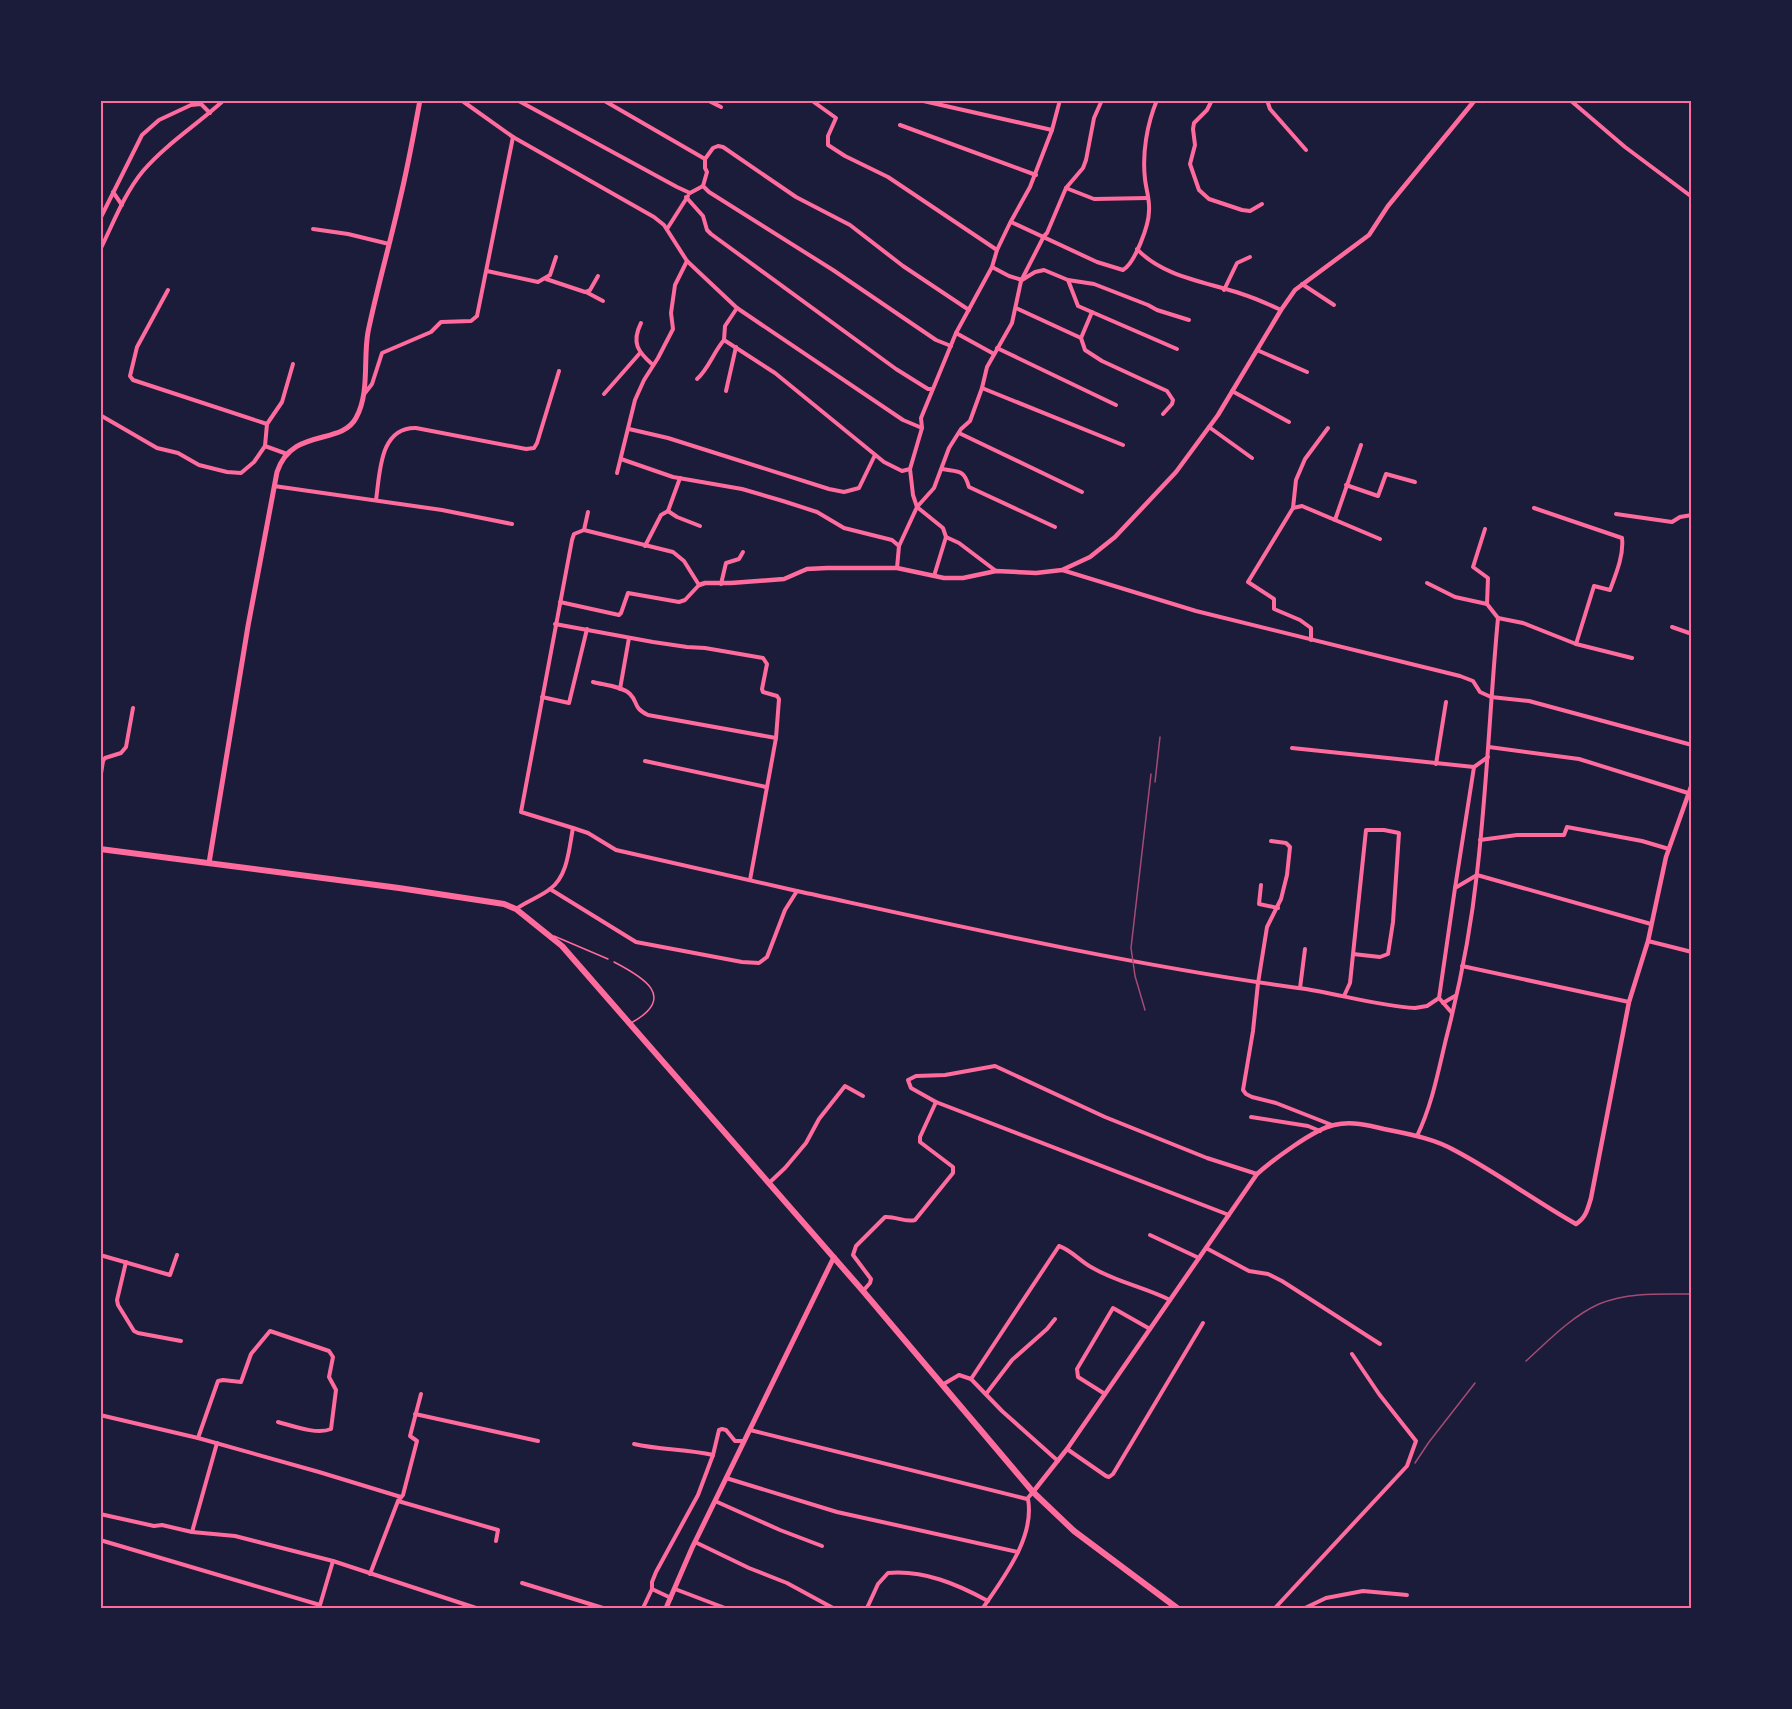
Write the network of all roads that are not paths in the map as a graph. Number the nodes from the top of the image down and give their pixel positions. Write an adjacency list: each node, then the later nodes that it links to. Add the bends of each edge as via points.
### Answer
1 (224, 100): 18 (street)
2 (415, 100): 16 (street)
3 (461, 100): 21 (street)
4 (517, 100): 28 (street)
5 (603, 100): 23 (street)
6 (706, 100): 17 (street)
7 (811, 100): 41 (street, via 836,117 828,145 888,177)
8 (919, 100): 20 (street)
9 (1060, 100): 20 (street)
10 (1102, 100): 26 (street, via 1083,168)
11 (1157, 100): 30 (street, via 1146,136 1144,178)
12 (1212, 100): 31 (street, via 1193,129 1191,164 1199,190 1209,199 1242,210 1250,211)
13 (1267, 100): 22 (street, via 1270,109)
14 (1475, 100): 51 (street, via 1369,235)
15 (1570, 100): 29 (street)
16 (420, 101): 38 (main road)
17 (721, 107)
18 (210, 113): 27 (street, via 196,103 159,120 141,135); 32 (street, via 145,169)
19 (900, 125): 24 (street)
20 (1052, 130): 24 (street)
21 (513, 137): 36 (street, via 641,209); 46 (street)
22 (1306, 150)
23 (705, 159): 25 (street); 59 (street, via 713,148 723,147 795,197 849,225)
24 (1036, 174): 34 (street)
25 (703, 186): 28 (street); 67 (street, via 919,330)
26 (1066, 188): 30 (street, via 1094,198); 37 (street)
27 (113, 192): 32 (street); 33 (street)
28 (688, 195): 36 (street); 80 (street, via 711,234 896,369)
29 (1692, 197)
30 (1148, 198): 39 (street, via 1149,212)
31 (1262, 204)
32 (122, 205): 40 (street)
33 (100, 219)
34 (1011, 222): 37 (street); 41 (street)
35 (314, 229): 38 (street)
36 (667, 229): 44 (street)
37 (1044, 236): 39 (street, via 1124,270); 49 (street)
38 (389, 244): 84 (main road, via 368,334)
39 (1137, 249): 53 (street, via 1156,263)
40 (100, 250)
41 (997, 250): 45 (street)
42 (556, 257): 48 (street)
43 (1250, 257): 53 (street, via 1237,263)
44 (687, 261): 57 (street); 75 (street, via 675,285 673,329)
45 (992, 267): 49 (street); 59 (street)
46 (487, 271): 48 (street, via 530,281); 84 (street, via 476,319 441,322 431,332 382,353 372,384)
47 (598, 276): 54 (street)
48 (545, 279): 54 (street)
49 (1022, 280): 50 (street, via 1044,270); 58 (street)
50 (1068, 280): 61 (street, via 1078,306); 62 (street, via 1094,284)
51 (1301, 283): 56 (street); 60 (street)
52 (168, 290): 89 (street, via 137,347 130,376)
53 (1224, 290): 60 (street)
54 (585, 292): 55 (street)
55 (603, 301)
56 (1334, 305)
57 (737, 308): 66 (street, via 724,326); 90 (street, via 903,420)
58 (1016, 308): 65 (street); 69 (street)
59 (969, 310): 64 (street)
60 (1281, 310): 71 (street)
61 (1092, 312): 65 (street); 70 (street)
62 (1189, 320)
63 (641, 323): 72 (street, via 635,338)
64 (956, 333): 67 (street); 73 (street)
65 (1081, 338): 86 (street, via 1085,350 1102,361 1167,391 1173,400)
66 (724, 340): 68 (street); 78 (street)
67 (951, 346): 80 (street)
68 (736, 347): 81 (street); 99 (street, via 775,373)
69 (997, 348): 73 (street); 85 (street)
70 (1177, 349)
71 (1257, 350): 77 (street); 82 (street)
72 (640, 353): 75 (street); 83 (street)
73 (994, 354): 79 (street)
74 (293, 364): 89 (street, via 282,402)
75 (653, 365): 93 (street, via 635,400)
76 (559, 371): 110 (street, via 532,449 408,429 392,438 383,452)
77 (1307, 372)
78 (697, 379)
79 (982, 388): 94 (street, via 970,421); 95 (street)
80 (932, 389): 90 (street, via 921,418)
81 (726, 391)
82 (1232, 391): 88 (street); 91 (street)
83 (604, 394)
84 (362, 398): 98 (main road, via 349,427 301,443)
85 (1116, 405)
86 (1163, 414)
87 (100, 416): 97 (street, via 151,445 227,472 241,473)
88 (1289, 422)
89 (267, 424): 97 (street)
90 (922, 428): 102 (street)
91 (1209, 428): 100 (street); 130 (street, via 1176,472 1115,537 1090,557)
92 (1328, 428): 112 (street, via 1305,459 1296,480)
93 (629, 429): 99 (street, via 844,492 858,488); 101 (street)
94 (959, 433): 103 (street); 109 (street)
95 (1123, 445)
96 (1361, 445): 107 (street)
97 (265, 447): 98 (street)
98 (287, 454): 108 (main road, via 278,468)
99 (875, 456): 102 (street, via 903,471)
100 (1252, 458)
101 (621, 459): 104 (street); 105 (street)
102 (910, 469): 111 (street)
103 (942, 469): 111 (street, via 934,488); 121 (street, via 963,473 969,487)
104 (617, 473)
105 (680, 478): 114 (street); 127 (street, via 783,501 817,512 844,528 892,540)
106 (1414, 482): 107 (street, via 1386,474 1378,496)
107 (1346, 485): 118 (street)
108 (274, 486): 110 (street); 170 (main road)
109 (1082, 492)
110 (376, 500): 119 (street)
111 (917, 507): 124 (street, via 943,528); 127 (street)
112 (1293, 508): 118 (street, via 1302,506); 144 (street, via 1248,582 1274,599 1274,609 1311,628)
113 (1534, 508): 145 (street, via 1622,538 1610,590 1594,586)
114 (668, 511): 120 (street); 126 (street, via 661,514)
115 (588, 512): 123 (street)
116 (1616, 514): 117 (street, via 1672,522)
117 (1692, 515)
118 (1335, 520): 125 (street)
119 (512, 524)
120 (700, 526)
121 (1055, 527)
122 (1485, 529): 137 (street, via 1473,567 1488,578)
123 (584, 530): 126 (street); 136 (street, via 574,534 572,540)
124 (946, 537): 131 (street); 132 (street)
125 (1380, 539)
126 (645, 546): 135 (street, via 673,552 684,561)
127 (898, 546): 129 (street)
128 (742, 552): 134 (street, via 739,559 726,563)
129 (897, 568): 132 (street); 134 (street, via 807,569 784,579)
130 (1062, 570): 131 (street); 144 (street, via 1196,611)
131 (996, 571): 132 (street, via 963,578)
132 (934, 576)
133 (1427, 583): 137 (street, via 1455,597)
134 (721, 584): 135 (street)
135 (699, 585): 136 (street, via 679,602 628,593 619,615)
136 (560, 602): 139 (street)
137 (1487, 604): 138 (street)
138 (1498, 618): 145 (street, via 1523,623); 150 (street)
139 (555, 624): 141 (street); 149 (street)
140 (1672, 627): 142 (street)
141 (587, 629): 143 (street); 149 (street, via 570,702)
142 (1692, 634)
143 (629, 638): 148 (street); 153 (street, via 763,658 766,664 762,689 779,699)
144 (1311, 640): 150 (street, via 1460,676 1473,681 1480,692)
145 (1576, 644): 146 (street)
146 (1632, 658)
147 (593, 682): 148 (street)
148 (620, 689): 153 (street, via 630,694 638,710 648,715)
149 (542, 697): 165 (street, via 521,812)
150 (1491, 697): 154 (street, via 1529,701); 155 (street)
151 (1446, 702): 159 (street)
152 (133, 708): 161 (street, via 126,747 105,758)
153 (776, 738): 163 (street)
154 (1692, 744)
155 (1489, 747): 157 (street); 164 (street, via 1578,759)
156 (1292, 748): 159 (street)
157 (1488, 756): 160 (street); 166 (street)
158 (645, 761): 163 (street)
159 (1436, 764): 160 (street)
160 (1474, 767): 174 (street)
161 (100, 780)
162 (1692, 784): 164 (street)
163 (766, 787): 172 (street)
164 (1688, 793): 169 (street)
165 (573, 828): 172 (street, via 616,850); 175 (street, via 564,872)
166 (1480, 840): 169 (street, via 1564,835 1567,827); 171 (street)
167 (1271, 841): 177 (street, via 1290,847)
168 (100, 849): 170 (highway)
169 (1669, 849): 179 (street)
170 (209, 863): 178 (highway, via 451,896)
171 (1477, 875): 174 (street); 179 (street); 187 (street)
172 (750, 879): 176 (street)
173 (1261, 885): 177 (street, via 1259,904)
174 (1455, 888): 192 (street)
175 (550, 889): 176 (street, via 636,942 759,963 767,957 785,910); 178 (street)
176 (797, 891): 188 (street, via 1010,937)
177 (1278, 908): 188 (street, via 1267,927)
178 (516, 909): 180 (highway)
179 (1652, 924): 181 (street)
180 (545, 932): 185 (lane); 196 (highway)
181 (1648, 940): 183 (street); 193 (street)
182 (1305, 949): 189 (street)
183 (1692, 952)
184 (1353, 954): 184 (street, via 1366,830 1399,833 1388,954); 190 (street, via 1350,983)
185 (608, 959)
186 (614, 962): 196 (lane, via 645,980 653,992 649,1009)
187 (1462, 966): 191 (street); 193 (street)
188 (1258, 983): 189 (street); 200 (street, via 1244,1092)
189 (1300, 988): 190 (street)
190 (1344, 996): 192 (street, via 1419,1008)
191 (1456, 996): 194 (street); 195 (street)
192 (1439, 998): 194 (street)
193 (1629, 1002): 202 (street, via 1591,1198 1580,1222 1576,1224 1554,1212 1453,1149)
194 (1443, 1003): 195 (street)
195 (1452, 1013): 202 (street, via 1426,1116)
196 (630, 1023): 204 (highway)
197 (863, 1096): 204 (street, via 845,1086 806,1143)
198 (936, 1102): 203 (street, via 911,1088 908,1080 995,1066 1105,1117); 205 (street); 213 (street, via 920,1142 953,1167 953,1173 915,1220 885,1217 856,1246 854,1255 871,1279)
199 (1251, 1117): 201 (street)
200 (1332, 1125): 201 (street); 202 (street, via 1366,1125)
201 (1320, 1131): 203 (street, via 1276,1157)
202 (1417, 1136)
203 (1257, 1174): 205 (street)
204 (769, 1183): 210 (highway)
205 (1229, 1215): 207 (street)
206 (1150, 1235): 211 (street)
207 (1206, 1248): 211 (street); 219 (street, via 1249,1271 1282,1281)
208 (100, 1255): 212 (street)
209 (177, 1255): 212 (street, via 170,1275)
210 (834, 1257): 213 (highway); 229 (main road)
211 (1199, 1258): 214 (street)
212 (126, 1262): 218 (street, via 117,1305 134,1331)
213 (863, 1291): 222 (highway)
214 (1170, 1300): 217 (street); 221 (street, via 1090,1267 1059,1246)
215 (1055, 1319): 224 (street, via 1012,1360)
216 (1203, 1323): 235 (street, via 1113,1474 1106,1476)
217 (1150, 1329): 225 (street); 225 (street, via 1113,1308 1076,1374)
218 (181, 1341)
219 (1380, 1344)
220 (1352, 1354): 267 (street, via 1416,1441 1414,1452 1407,1466)
221 (971, 1379): 222 (street, via 960,1375); 224 (street)
222 (942, 1386): 239 (highway)
223 (421, 1394): 226 (street)
224 (986, 1394): 237 (street)
225 (1105, 1394): 235 (street)
226 (415, 1414): 231 (street); 240 (street, via 410,1436 417,1441)
227 (100, 1415): 230 (street)
228 (278, 1422): 230 (street, via 306,1429 331,1429 336,1390 329,1377 333,1357 329,1351 270,1331 251,1354 241,1382 218,1381)
229 (750, 1430): 232 (main road); 241 (street)
230 (198, 1438): 233 (street)
231 (538, 1441)
232 (745, 1441): 236 (street, via 735,1441 721,1429); 238 (main road)
233 (217, 1443): 240 (street); 244 (street)
234 (634, 1444): 236 (street)
235 (1067, 1449): 237 (street)
236 (713, 1455): 254 (street, via 698,1495 654,1577)
237 (1058, 1461): 239 (street)
238 (726, 1478): 242 (main road); 249 (street, via 837,1512)
239 (1033, 1492): 241 (street); 266 (highway, via 1074,1531)
240 (399, 1499): 246 (street, via 498,1530); 251 (street)
241 (1028, 1499): 249 (street, via 1026,1533)
242 (715, 1501): 247 (main road); 248 (street)
243 (100, 1514): 244 (street)
244 (192, 1532): 250 (street, via 235,1536)
245 (100, 1540): 250 (street, via 320,1605)
246 (496, 1541)
247 (695, 1542): 253 (main road); 263 (street)
248 (822, 1546)
249 (1018, 1552): 257 (street)
250 (333, 1561): 251 (street)
251 (370, 1574): 258 (street)
252 (522, 1583): 259 (street)
253 (675, 1589): 256 (main road); 262 (street)
254 (652, 1590): 256 (street); 260 (street)
255 (1407, 1595): 268 (street, via 1363,1591 1326,1598)
256 (671, 1598): 261 (main road)
257 (988, 1601): 264 (street, via 934,1577 903,1572 888,1573); 265 (street)
258 (476, 1608)
259 (603, 1608)
260 (644, 1608)
261 (666, 1608)
262 (725, 1608)
263 (833, 1608)
264 (867, 1608)
265 (983, 1608)
266 (1177, 1608)
267 (1275, 1608)
268 (1305, 1608)

